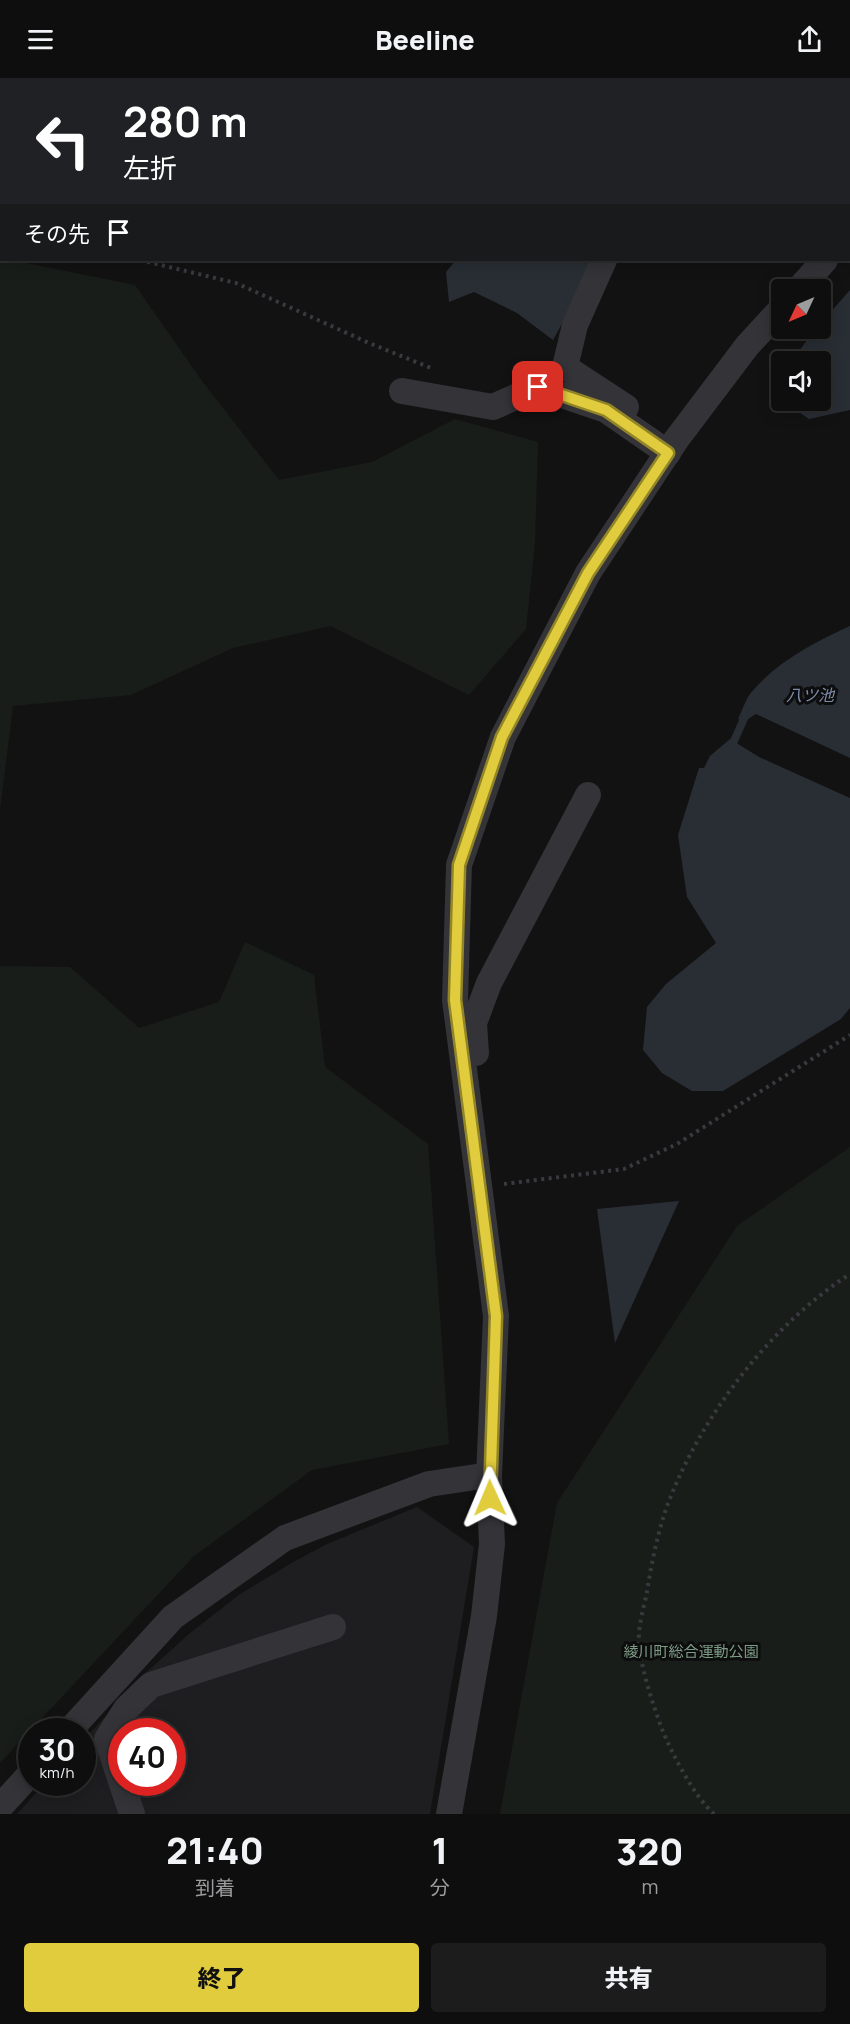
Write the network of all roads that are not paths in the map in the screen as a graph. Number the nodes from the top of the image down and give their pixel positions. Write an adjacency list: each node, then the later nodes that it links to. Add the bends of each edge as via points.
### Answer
1 (604, 261): 6 (street, via 575,325 565,367)
2 (824, 261): 3 (street)
3 (808, 279)
4 (771, 320): 6 (street)
5 (402, 391): 6 (street, via 493,407 538,387 606,410)
6 (672, 447): 8 (street, via 588,573 502,737 459,865 455,1000)
7 (588, 795): 8 (street, via 489,983 474,1023 478,1076)
8 (465, 1080): 9 (street, via 496,1316)
9 (489, 1475): 11 (street, via 429,1484 285,1538 172,1617); 15 (street, via 492,1544 484,1616)
10 (333, 1627): 14 (street, via 151,1685 126,1709 107,1739)
11 (81, 1718)
12 (18, 1787): 13 (street)
13 (0, 1807)
14 (132, 1814)
15 (449, 1814)

